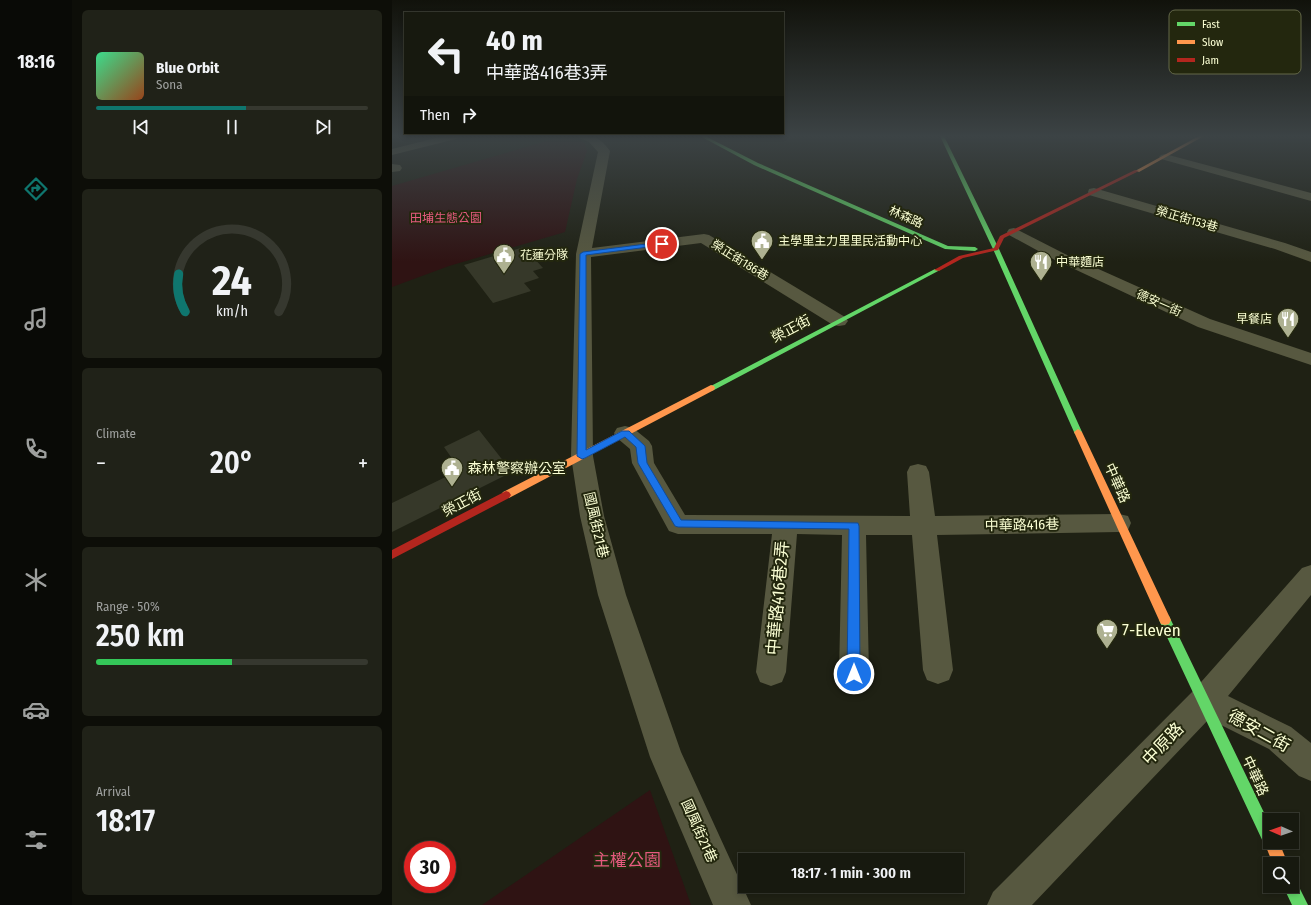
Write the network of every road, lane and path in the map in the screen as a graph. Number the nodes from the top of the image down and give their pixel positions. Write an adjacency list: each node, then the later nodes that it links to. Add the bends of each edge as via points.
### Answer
1 (598, 178): 10 (street, 國風街21巷)
2 (788, 178): 9 (street, 林森路, via 947,248)
3 (962, 178): 9 (street, 中華路)
4 (1122, 178): 6 (street)
5 (1243, 178): 7 (street)
6 (1094, 192): 8 (street); 11 (street, 榮正街153巷)
7 (1311, 197)
8 (1014, 232): 9 (street, via 1002,237); 13 (street, 德安一街, via 1060,257 1204,323)
9 (996, 249): 12 (street, 榮正街, via 961,257); 17 (street, 中華路)
10 (583, 254): 12 (street, 榮正街186巷, via 704,238); 15 (street, 國風街21巷)
11 (1311, 257)
12 (839, 321): 14 (street, 榮正街)
13 (1311, 360)
14 (626, 433): 15 (street, 榮正街); 18 (street, 中華路416巷, via 641,446 643,463 678,524)
15 (582, 456): 21 (street, 榮正街); 30 (street, 國風街21巷, via 592,516 612,595 666,757)
16 (918, 472): 20 (street)
17 (1119, 523): 20 (street, 中華路416巷); 26 (street, 中華路)
18 (785, 525): 19 (street, 中華路416巷); 24 (street, 中華路416巷2弄)
19 (854, 526): 20 (street, 中華路416巷); 25 (street)
20 (925, 526): 23 (street)
21 (392, 555)
22 (1311, 576): 26 (street, 中原路)
23 (938, 670)
24 (771, 672)
25 (854, 674)
26 (1205, 701): 27 (street, 德安二街, via 1280,738); 28 (street, 中華路); 31 (street, 中原路)
27 (1311, 764)
28 (1263, 826)
29 (1294, 893): 32 (street)
30 (732, 905)
31 (1006, 905)
32 (1300, 905)

